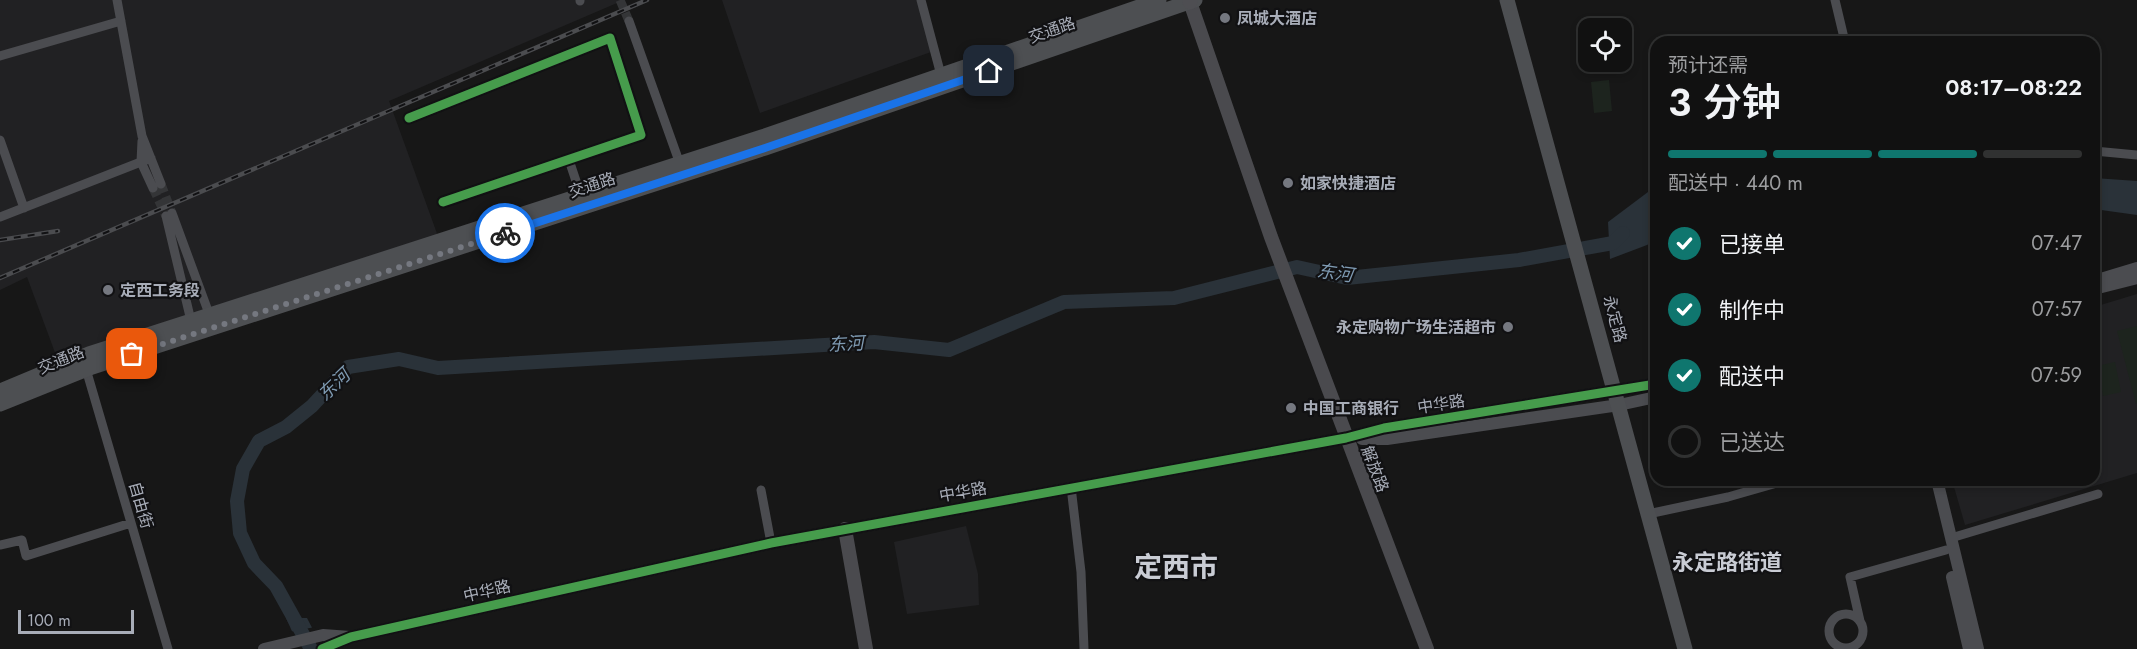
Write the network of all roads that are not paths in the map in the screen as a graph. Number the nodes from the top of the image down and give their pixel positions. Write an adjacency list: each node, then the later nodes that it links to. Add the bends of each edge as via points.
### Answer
1 (117, 0): 7 (street)
2 (921, 0): 11 (street)
3 (1159, 0): 11 (main road, 交通路)
4 (1192, 0): 29 (main road, 交通路, via 765,148); 38 (main road, 解放路, via 1270,237)
5 (1507, 0): 33 (main road, 永定路)
6 (1835, 0): 9 (street)
7 (122, 21): 10 (street); 13 (street)
8 (629, 21): 20 (street)
9 (1844, 36)
10 (0, 56)
11 (941, 75): 20 (main road, 交通路)
12 (409, 118): 18 (street, via 610,38 641,135)
13 (142, 136): 17 (street); 19 (street)
14 (0, 140): 23 (street)
15 (2100, 152): 16 (street)
16 (2137, 155)
17 (151, 158): 19 (street); 19 (street, via 157,186)
18 (569, 160): 21 (street); 22 (street)
19 (141, 162): 23 (street)
20 (680, 164): 21 (main road, 交通路)
21 (581, 196): 29 (main road, 交通路)
22 (443, 202)
23 (24, 208): 24 (street)
24 (0, 217)
25 (2137, 268): 27 (street)
26 (2137, 278): 28 (street)
27 (2100, 279)
28 (2100, 287)
29 (212, 322): 30 (main road, 交通路); 30 (street, via 169,214)
30 (192, 328): 31 (main road, 交通路); 34 (main road, 交通路, via 89,354)
31 (86, 369): 36 (main road, 交通路); 46 (street, 自由街)
32 (1650, 385): 33 (street, 中华路)
33 (1615, 390): 37 (main road, 永定路); 38 (street, 中华路, via 1384,428)
34 (0, 392)
35 (1650, 399): 37 (street, 中华路)
36 (0, 404)
37 (1619, 405): 38 (street, 中华路, via 1387,439); 45 (main road, 永定路)
38 (1346, 438): 42 (street, 中华路); 60 (main road, 解放路)
39 (1766, 486): 45 (street)
40 (1930, 486): 51 (street)
41 (1939, 486): 48 (street)
42 (1071, 487): 47 (street, 中华路); 59 (street, via 1081,572)
43 (761, 490): 49 (street)
44 (2098, 494): 48 (street)
45 (1648, 514): 61 (main road, 永定路)
46 (131, 524): 50 (street, via 26,556 22,540); 55 (street, 自由街)
47 (845, 529): 49 (street, 中华路); 58 (main road)
48 (1952, 538): 63 (street)
49 (771, 543): 53 (street, 中华路)
50 (0, 545)
51 (1946, 550): 52 (street, via 1850,577); 62 (street)
52 (1860, 621): 54 (street, via 1864,634 1857,645); 54 (street, via 1849,614 1836,617 1830,636)
53 (351, 643): 56 (street, 中华路, via 323,634); 57 (street, 中华路)
54 (1837, 648)
55 (168, 649)
56 (264, 649)
57 (324, 649)
58 (866, 649)
59 (1084, 649)
60 (1427, 649)
61 (1684, 649)
62 (1969, 649)
63 (1978, 649)

